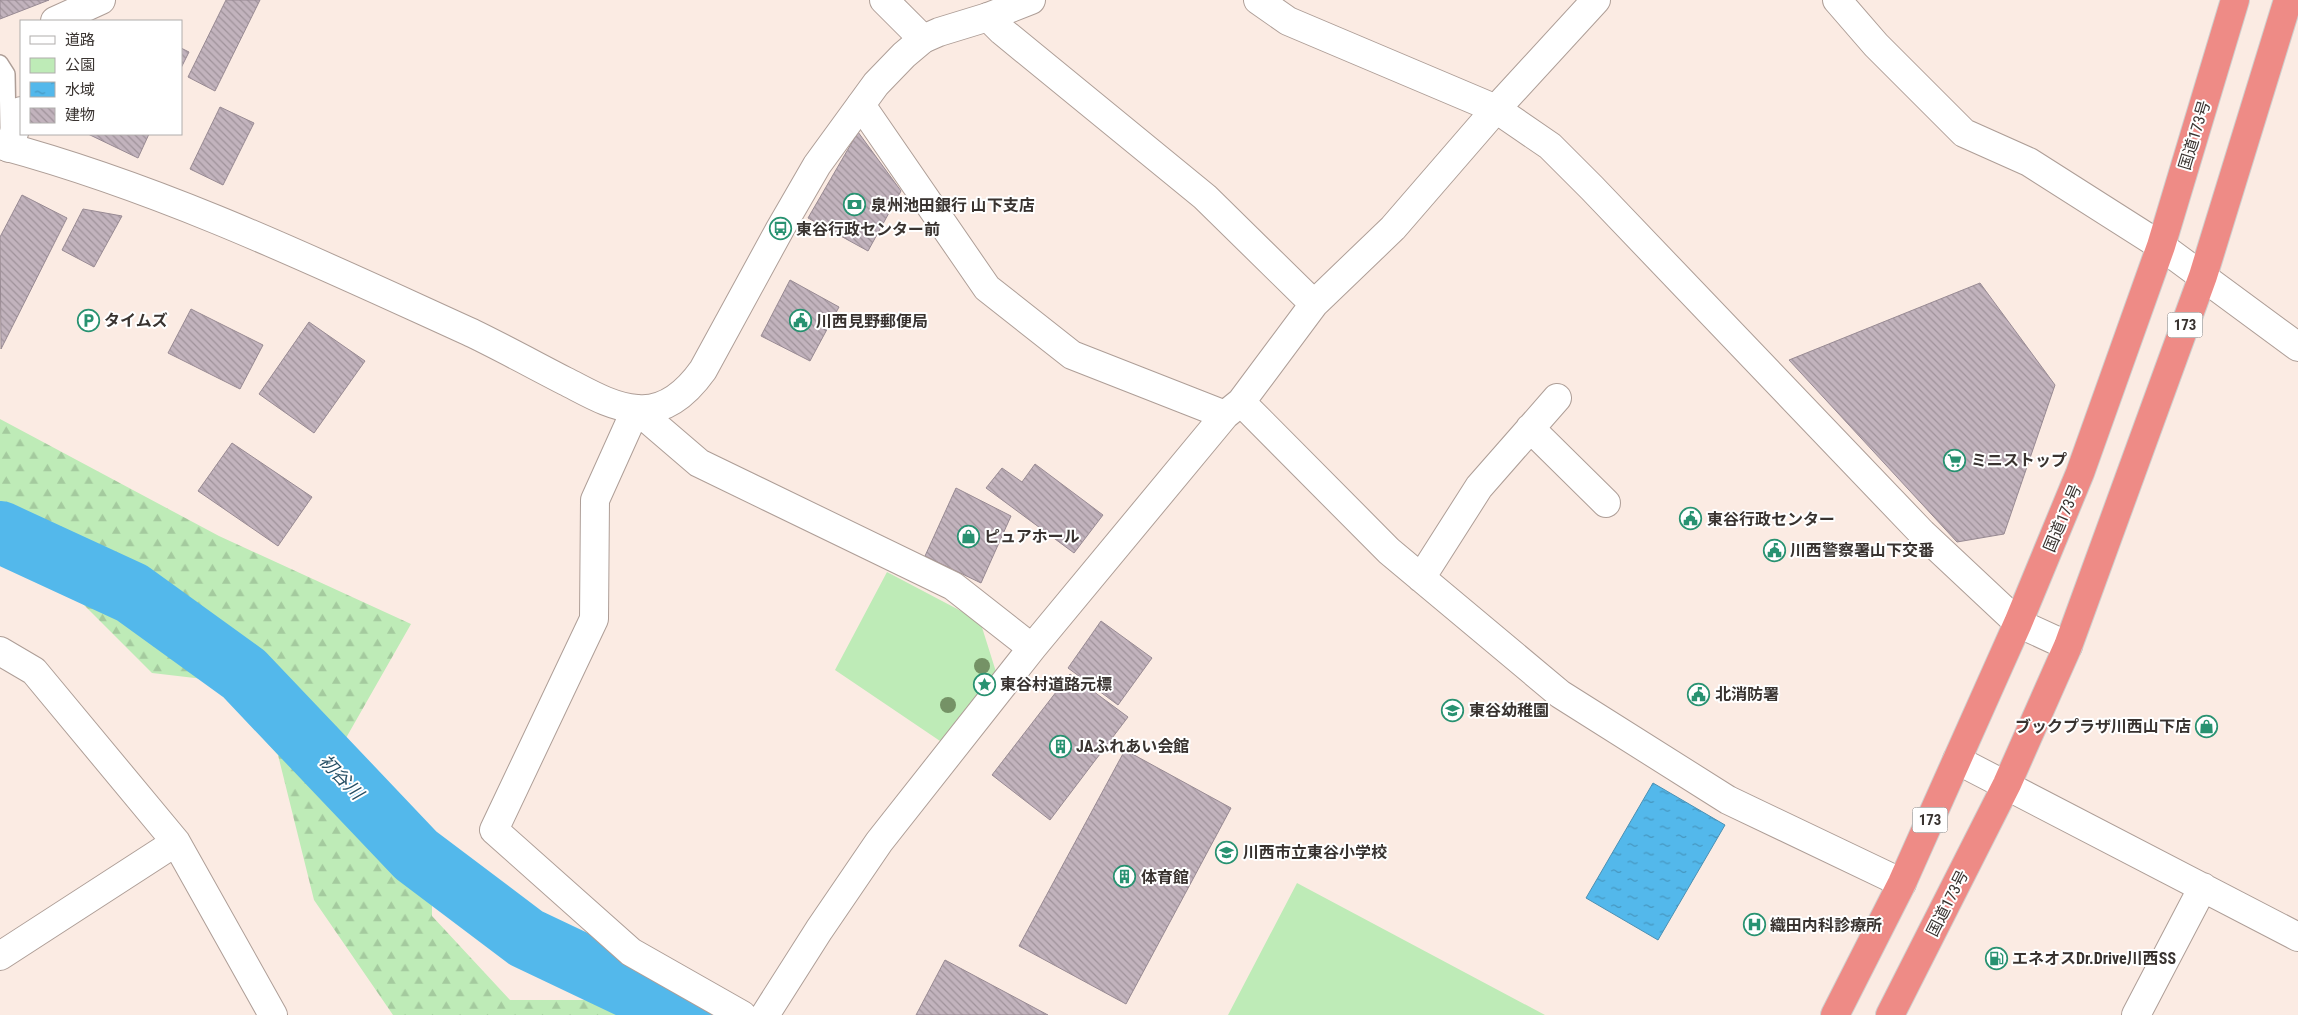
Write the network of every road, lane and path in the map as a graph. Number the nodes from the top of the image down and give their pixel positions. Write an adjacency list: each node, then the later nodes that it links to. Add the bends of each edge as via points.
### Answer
1 (101, 0): 10 (street)
2 (884, 0): 11 (street)
3 (1031, 0): 9 (street)
4 (1258, 0): 14 (street, via 1288,21)
5 (1837, 0): 17 (street, via 1876,45 1964,133 2029,162)
6 (2235, 0): 17 (highway, 国道173号 / 173)
7 (2288, 0): 18 (highway, 国道173号 / 173)
8 (1591, 2): 14 (street)
9 (988, 17): 11 (street); 19 (street, via 1205,197)
10 (57, 20)
11 (924, 40): 13 (street, via 890,69)
12 (0, 63): 16 (lane, via 6,74)
13 (861, 105): 22 (street, via 817,166 691,387 660,406); 23 (street, via 987,288 1072,355)
14 (1496, 109): 19 (street, via 1393,228); 27 (street, via 1550,146 1922,533)
15 (20, 113): 16 (street)
16 (5, 147): 22 (street, via 156,195 272,243 491,342 605,401)
17 (2161, 246): 18 (street); 27 (highway, 国道173号 / 173, via 2080,473)
18 (2203, 276): 20 (street); 28 (highway, 国道173号 / 173)
19 (1314, 304): 23 (street)
20 (2298, 347)
21 (1557, 398): 24 (street)
22 (636, 409): 29 (street, via 699,464 954,586); 39 (street, via 595,500 594,619 494,830 631,952)
23 (1233, 409): 26 (street); 29 (street)
24 (1530, 428): 25 (street); 26 (street, via 1479,487)
25 (1606, 503)
26 (1421, 578): 34 (street, via 1560,694 1694,779 1728,800)
27 (2018, 623): 28 (street); 31 (highway, 国道173号 / 173)
28 (2068, 646): 32 (highway, 国道173号 / 173)
29 (1032, 648): 40 (street, via 879,842)
30 (0, 651): 33 (street, via 34,670)
31 (1957, 760): 32 (street); 34 (highway, 国道173号 / 173)
32 (2007, 784): 35 (street); 42 (highway, 国道173号 / 173)
33 (176, 842): 37 (street); 38 (street)
34 (1902, 883): 41 (highway, 国道173号 / 173)
35 (2203, 887): 36 (street); 43 (street)
36 (2298, 937)
37 (0, 956)
38 (273, 1015)
39 (742, 1015)
40 (765, 1015)
41 (1836, 1015)
42 (1890, 1015)
43 (2136, 1015)

